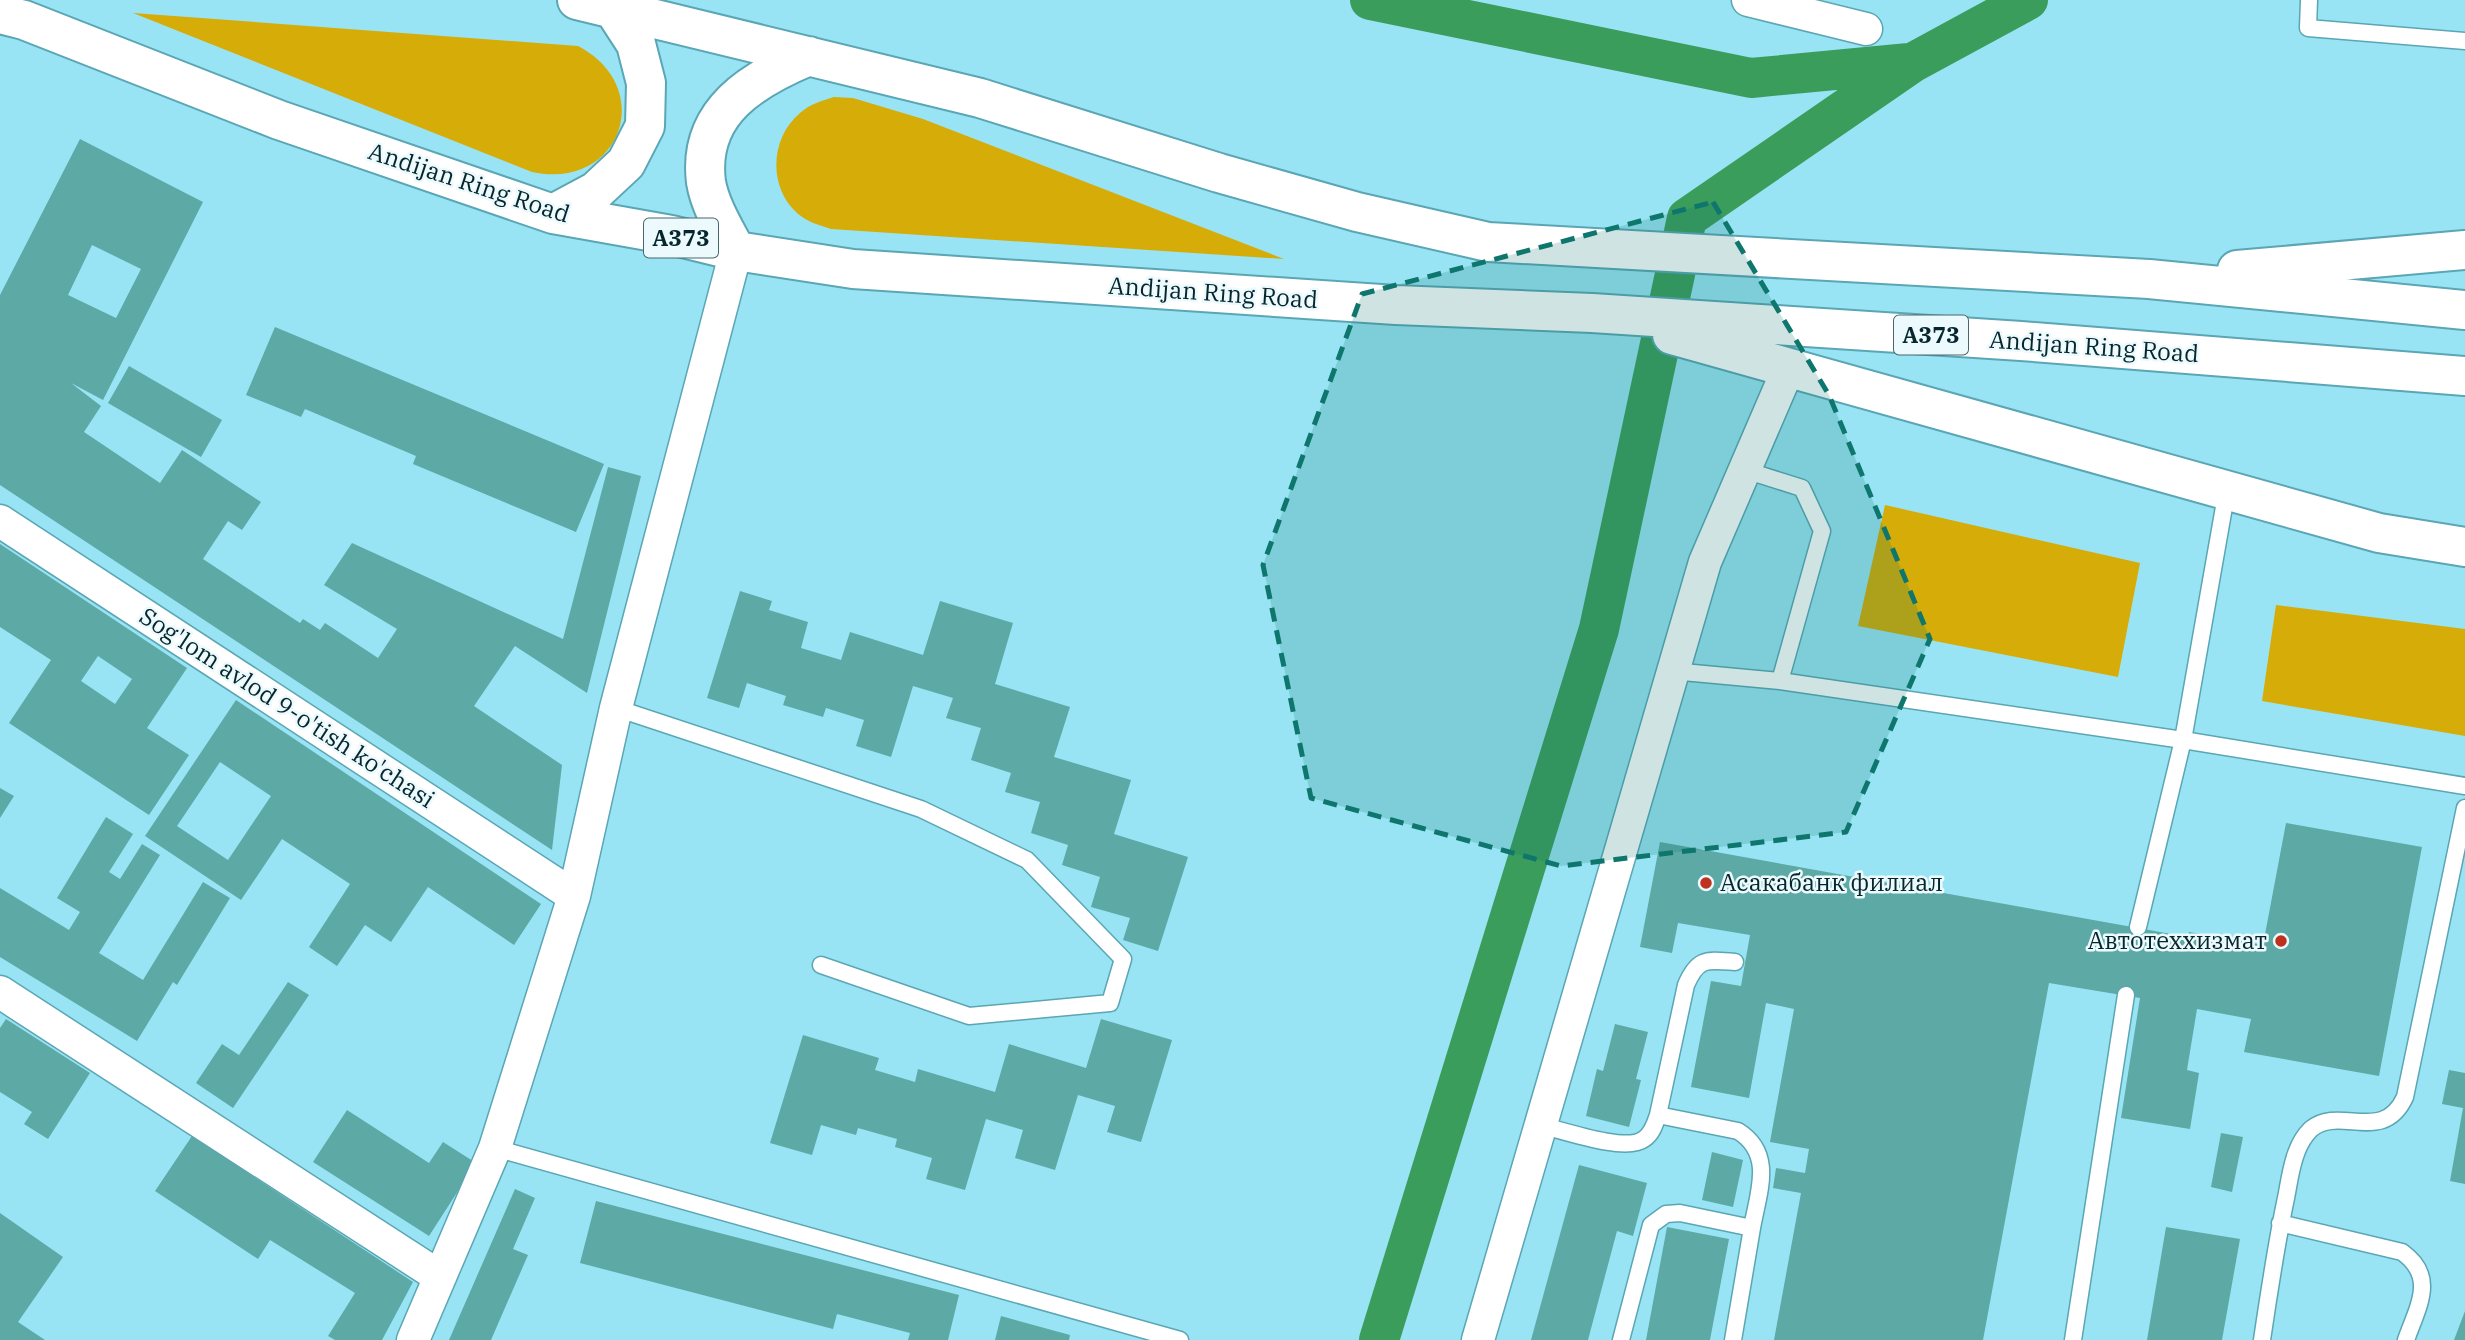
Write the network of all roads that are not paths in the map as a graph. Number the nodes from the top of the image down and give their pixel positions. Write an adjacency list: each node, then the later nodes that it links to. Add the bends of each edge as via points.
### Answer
1 (576, 0): 4 (highway)
2 (1748, 0): 6 (street)
3 (2309, 0): 7 (lane, via 2308,29)
4 (614, 10): 8 (highway); 9 (highway, via 636,44 646,83 645,126 626,163 596,191)
5 (0, 14): 9 (highway, Andijan Ring Road / A373, via 279,120)
6 (1866, 29)
7 (2465, 41)
8 (809, 56): 11 (highway, via 774,70 740,93 716,120 707,153 706,182); 12 (highway, via 980,98 1219,173 1488,243)
9 (553, 214): 11 (highway, Andijan Ring Road / A373)
10 (2465, 250): 12 (highway)
11 (736, 251): 14 (highway, Andijan Ring Road / A373, via 853,269 1396,305); 23 (street)
12 (2148, 279): 13 (highway)
13 (2465, 310)
14 (1592, 313): 15 (highway); 16 (highway, Andijan Ring Road / A373)
15 (1789, 367): 17 (street); 18 (highway)
16 (2465, 376)
17 (1745, 470): 21 (street, via 1705,562); 22 (lane, via 1801,488 1822,531)
18 (2227, 490): 20 (highway, via 2379,533); 24 (lane)
19 (0, 521): 27 (street, Sog'lom avlod 9-o'tish ko'chasi)
20 (2465, 547)
21 (1672, 671): 22 (lane); 34 (street)
22 (1780, 681): 24 (lane)
23 (616, 708): 27 (street); 30 (lane, via 922,808 1027,860 1123,959 1110,1003 969,1016)
24 (2183, 740): 25 (lane); 28 (lane)
25 (2465, 786)
26 (2465, 808): 36 (lane, via 2399,1108 2375,1123 2328,1122 2313,1128 2296,1153)
27 (574, 896): 35 (street)
28 (2138, 927)
29 (1735, 962): 33 (lane, via 1710,960 1692,972)
30 (821, 965)
31 (0, 992): 38 (street)
32 (2126, 995): 44 (lane)
33 (1658, 1115): 34 (lane, via 1645,1139 1633,1145); 37 (lane, via 1748,1137 1760,1157 1762,1173)
34 (1540, 1125): 41 (street)
35 (495, 1148): 38 (street); 40 (lane)
36 (2280, 1223): 45 (lane); 46 (lane, via 2402,1252 2412,1259 2424,1281)
37 (1752, 1228): 42 (lane, via 1680,1213 1658,1218 1647,1236); 43 (lane)
38 (440, 1278): 39 (street)
39 (413, 1340)
40 (1180, 1340)
41 (1478, 1340)
42 (1621, 1340)
43 (1733, 1340)
44 (2073, 1340)
45 (2262, 1340)
46 (2406, 1340)

